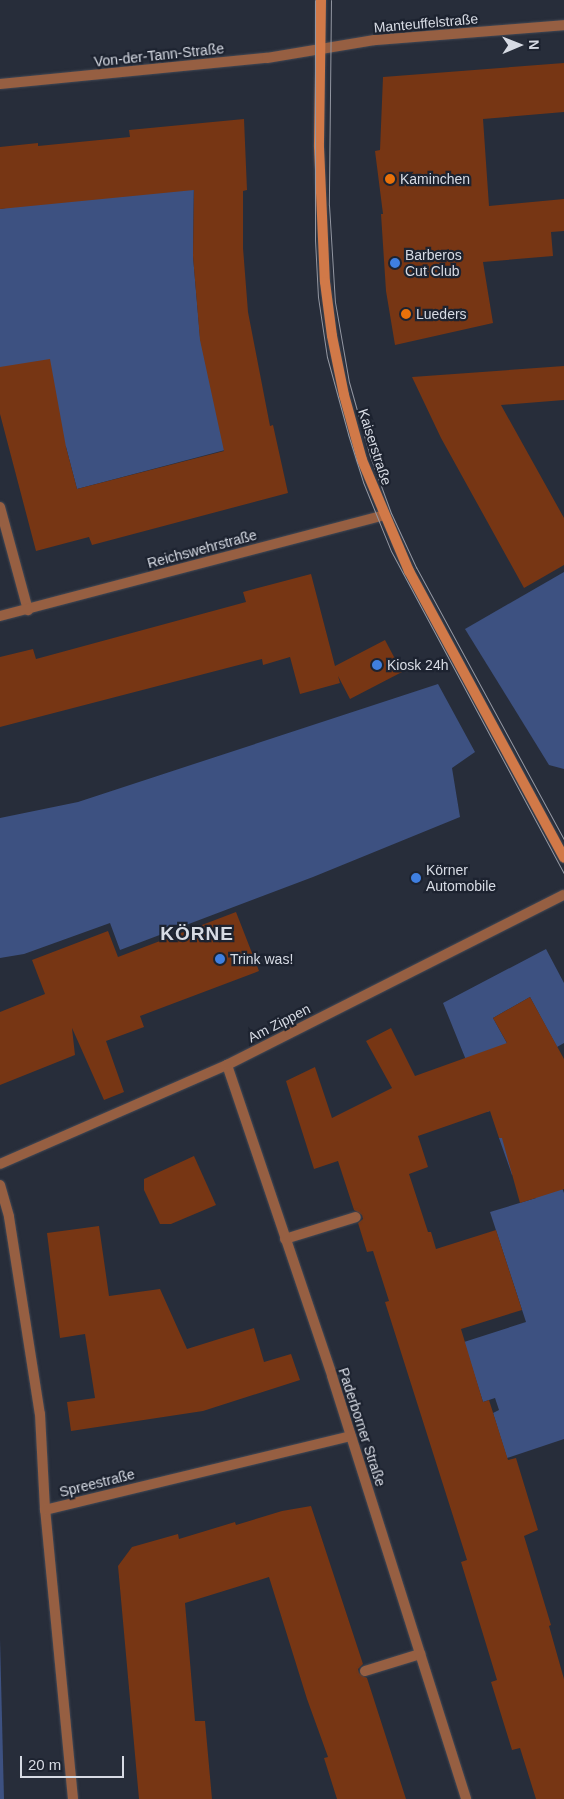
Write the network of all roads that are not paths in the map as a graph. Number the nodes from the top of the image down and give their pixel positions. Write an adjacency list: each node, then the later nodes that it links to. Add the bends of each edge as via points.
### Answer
1 (322, 0): 3 (main road, Kaiserstraße)
2 (564, 25): 3 (street, Manteuffelstraße, via 375,40)
3 (321, 49): 4 (street, Von-der-Tann-Straße, via 268,58); 6 (main road, Kaiserstraße, via 319,147 326,293 344,395 362,460)
4 (0, 84)
5 (0, 507): 7 (street)
6 (384, 515): 7 (street, Reichswehrstraße); 9 (main road, Kaiserstraße, via 409,571)
7 (28, 610): 8 (street, Reichswehrstraße)
8 (0, 616)
9 (564, 858)
10 (564, 895): 11 (street, Am Zippen)
11 (227, 1065): 12 (street, Am Zippen); 15 (street, Paderborner Straße)
12 (0, 1164)
13 (0, 1185): 17 (street, via 9,1217 40,1414)
14 (356, 1217): 15 (street)
15 (285, 1239): 16 (street, Paderborner Straße)
16 (350, 1436): 17 (street, Spreestraße); 18 (street, Paderborner Straße)
17 (45, 1510): 20 (street, Spreestraße)
18 (420, 1654): 19 (street); 21 (street, Paderborner Straße)
19 (365, 1671)
20 (73, 1799)
21 (466, 1799)

